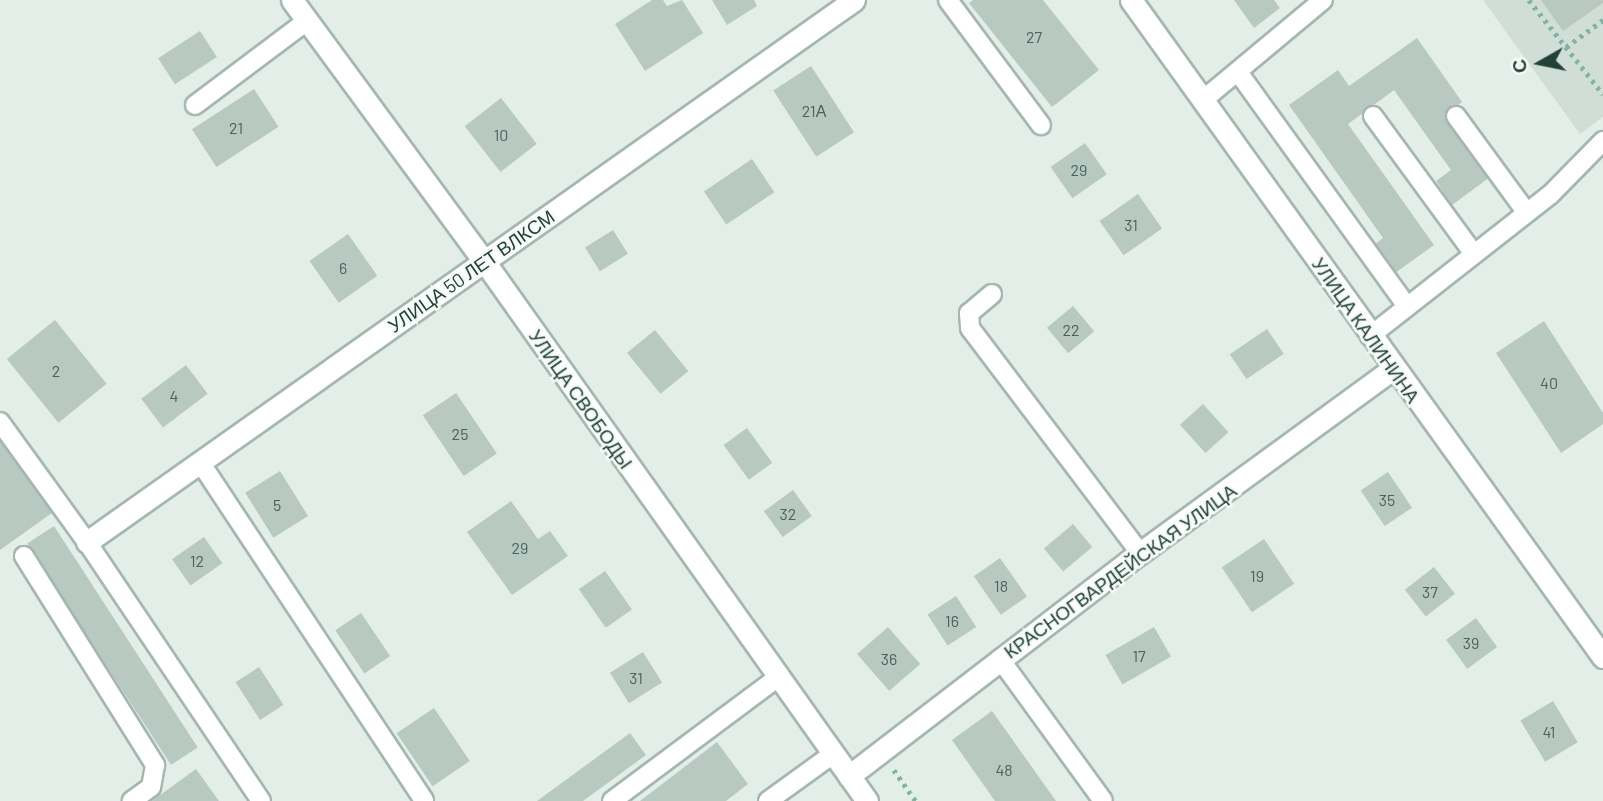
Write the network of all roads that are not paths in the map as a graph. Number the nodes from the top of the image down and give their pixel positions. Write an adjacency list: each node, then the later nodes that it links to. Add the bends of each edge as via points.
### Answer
1 (292, 0): 6 (street, УЛИЦА СВОБОДЫ)
2 (853, 0): 16 (street, УЛИЦА 50 ЛЕТ ВЛКСМ)
3 (948, 0): 12 (lane)
4 (1131, 0): 8 (street, УЛИЦА КАЛИНИНА)
5 (1323, 0): 7 (lane)
6 (307, 21): 9 (lane); 16 (street, УЛИЦА СВОБОДЫ)
7 (1238, 72): 8 (lane); 18 (lane)
8 (1203, 100): 19 (street, УЛИЦА КАЛИНИНА)
9 (195, 105)
10 (1373, 116): 15 (lane)
11 (1456, 116): 14 (lane)
12 (1041, 125)
13 (1603, 141): 14 (lane)
14 (1527, 213): 15 (lane)
15 (1474, 254): 18 (lane)
16 (484, 261): 22 (street, УЛИЦА 50 ЛЕТ ВЛКСМ); 28 (street, УЛИЦА СВОБОДЫ)
17 (992, 294): 24 (lane, via 969,313 970,328)
18 (1406, 305): 19 (lane)
19 (1370, 336): 20 (street, УЛИЦА КАЛИНИНА)
20 (1392, 369): 24 (street, КРАСНОГВАРДЕЙСКАЯ УЛИЦА); 26 (street, УЛИЦА КАЛИНИНА)
21 (0, 422): 23 (lane)
22 (200, 462): 23 (street, УЛИЦА 50 ЛЕТ ВЛКСМ); 33 (lane)
23 (88, 541): 32 (lane)
24 (1140, 553): 27 (street, КРАСНОГВАРДЕЙСКАЯ УЛИЦА)
25 (24, 556): 31 (lane, via 155,765 151,787)
26 (1603, 657)
27 (1000, 659): 30 (street, КРАСНОГВАРДЕЙСКАЯ УЛИЦА); 37 (lane)
28 (777, 678): 29 (street, УЛИЦА СВОБОДЫ); 34 (lane)
29 (833, 754): 30 (street, УЛИЦА СВОБОДЫ); 35 (lane)
30 (849, 776): 36 (street, УЛИЦА СВОБОДЫ)
31 (132, 801)
32 (261, 801)
33 (424, 801)
34 (612, 801)
35 (768, 801)
36 (867, 801)
37 (1103, 801)

